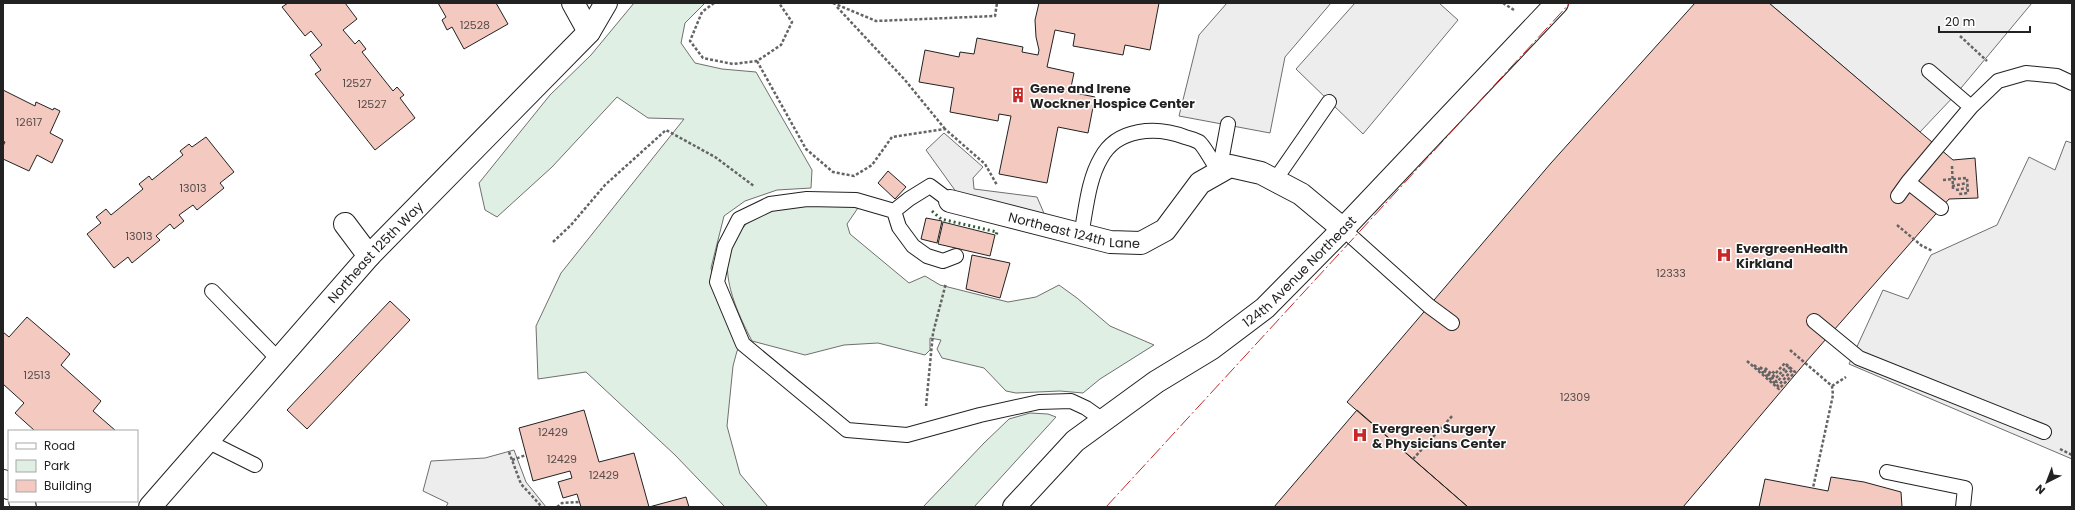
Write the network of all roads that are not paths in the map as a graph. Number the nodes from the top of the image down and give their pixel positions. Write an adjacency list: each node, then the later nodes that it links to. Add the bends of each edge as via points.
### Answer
1 (573, 3): 4 (street)
2 (606, 3): 4 (street, Northeast 125th Way)
3 (1557, 3): 18 (street, 124th Avenue Northeast)
4 (589, 32): 20 (street, Northeast 125th Way)
5 (1929, 71): 8 (lane)
6 (2072, 83): 8 (lane, via 2057,76 2026,72 1998,81)
7 (1329, 102): 11 (lane)
8 (1970, 107): 12 (lane)
9 (1228, 124): 10 (lane)
10 (1219, 172): 11 (street, Northeast 124th Lane, via 1230,166 1261,173); 19 (street, Northeast 124th Lane, via 1200,183 1165,230 1141,243 1110,242); 19 (lane, via 1199,142 1175,133 1155,130 1134,132 1114,142 1101,158 1092,182)
11 (1275, 180): 18 (street, Northeast 124th Lane, via 1301,194)
12 (1908, 182): 13 (lane); 15 (lane)
13 (1898, 196)
14 (950, 201): 16 (lane, via 930,186); 19 (street, Northeast 124th Lane)
15 (1941, 208)
16 (894, 211): 21 (lane, via 899,227 913,246 927,256 943,261); 26 (lane, via 856,200 807,199 770,204 739,219 724,246 717,282 743,344 847,430 907,435 980,414 1039,402 1071,401)
17 (345, 224): 20 (street)
18 (1343, 229): 24 (lane, via 1429,306); 26 (street, 124th Avenue Northeast, via 1265,308 1212,348 1156,382)
19 (1081, 235)
20 (369, 256): 25 (street, Northeast 125th Way)
21 (956, 256)
22 (212, 291): 25 (lane)
23 (1814, 321): 27 (lane, via 1859,358)
24 (1452, 323)
25 (278, 359): 28 (street, Northeast 125th Way)
26 (1103, 420): 32 (street, 124th Avenue Northeast, via 1075,441)
27 (2044, 432)
28 (207, 441): 29 (lane); 31 (street, Northeast 125th Way)
29 (255, 465)
30 (1887, 472): 33 (lane, via 1965,488)
31 (150, 507)
32 (1014, 507)
33 (1962, 507)

